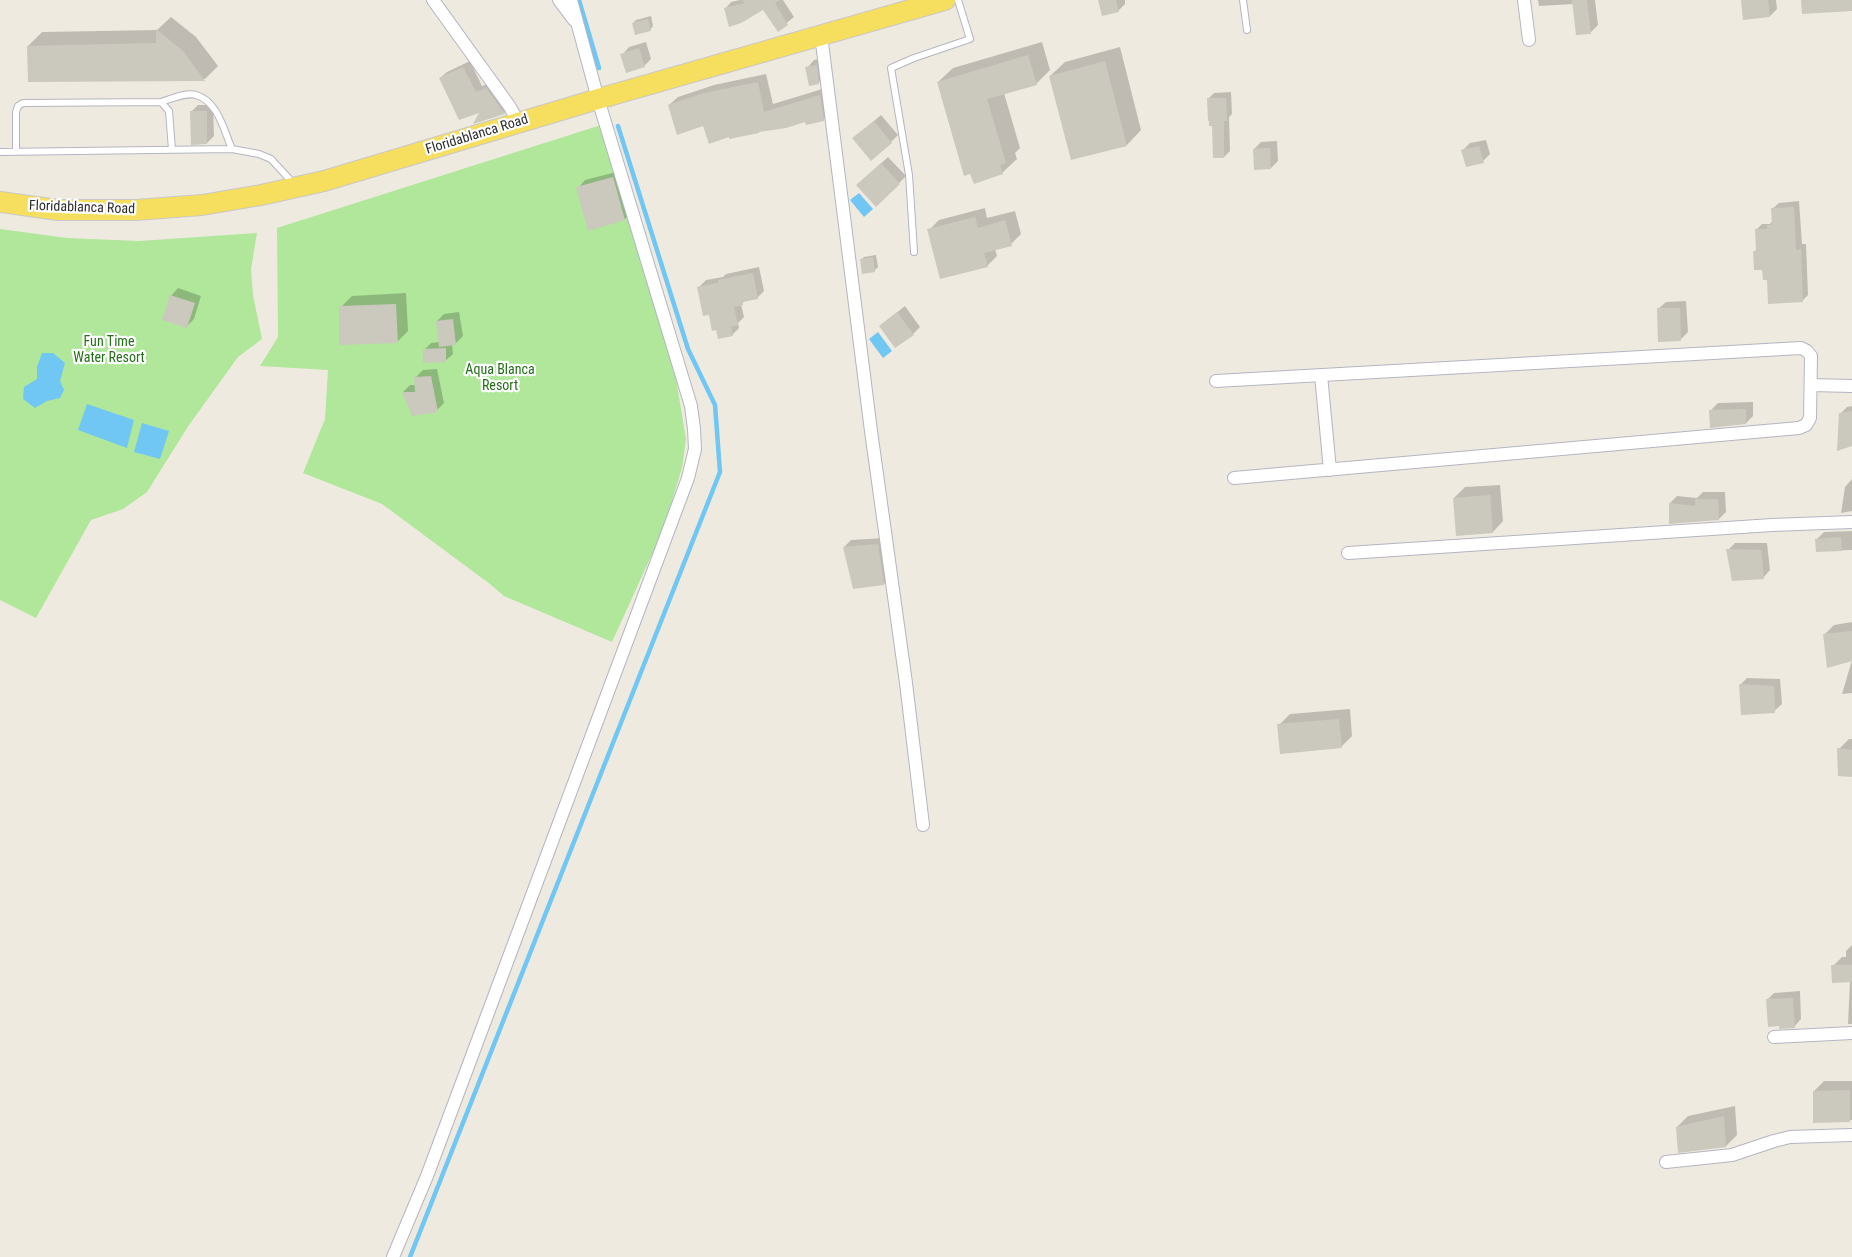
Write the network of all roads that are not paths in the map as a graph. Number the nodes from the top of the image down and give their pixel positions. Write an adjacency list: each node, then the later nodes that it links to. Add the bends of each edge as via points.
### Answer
1 (434, 0): 14 (street)
2 (559, 0): 8 (street)
3 (571, 0): 8 (street)
4 (945, 0): 10 (main road, Floridablanca Road)
5 (958, 0): 21 (lane, via 970,39 891,68 909,175)
6 (1244, 0): 9 (lane)
7 (1524, 0): 11 (street)
8 (578, 26): 12 (street)
9 (1247, 30)
10 (821, 35): 12 (main road, Floridablanca Road); 30 (street)
11 (1529, 40)
12 (598, 99): 14 (main road, Floridablanca Road); 35 (street, via 691,406 695,449 688,478 427,1176)
13 (161, 102): 15 (lane, via 183,95 195,95 206,100 215,109); 16 (lane, via 169,111); 17 (lane, via 24,103 16,112)
14 (518, 122): 19 (main road, Floridablanca Road)
15 (232, 149): 16 (lane); 19 (lane, via 270,159)
16 (172, 150): 17 (lane)
17 (16, 151): 18 (lane)
18 (0, 152)
19 (297, 187): 20 (main road, Floridablanca Road, via 202,205 136,210 58,210)
20 (0, 202)
21 (914, 252)
22 (1321, 375): 23 (street); 24 (street, via 1801,348 1811,356); 26 (street)
23 (1216, 381)
24 (1811, 385): 25 (street); 26 (street, via 1810,418 1799,428)
25 (1852, 386)
26 (1330, 470): 27 (street)
27 (1234, 478)
28 (1852, 522): 29 (street)
29 (1348, 553)
30 (923, 825)
31 (1852, 1033): 32 (street)
32 (1774, 1037)
33 (1852, 1135): 34 (street, via 1790,1137 1732,1155)
34 (1666, 1162)
35 (393, 1257)

